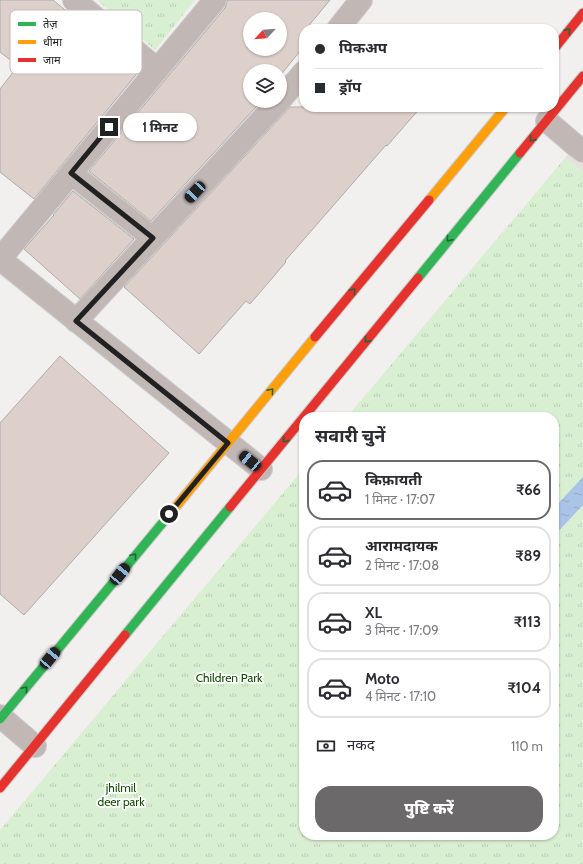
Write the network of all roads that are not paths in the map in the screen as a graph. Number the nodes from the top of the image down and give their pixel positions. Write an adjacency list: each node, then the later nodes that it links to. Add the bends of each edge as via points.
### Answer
1 (74, 0): 4 (street)
2 (215, 0): 9 (street)
3 (361, 0): 6 (street)
4 (86, 10)
5 (583, 14): 7 (street, one-way to 5)
6 (342, 24)
7 (559, 42)
8 (142, 57): 9 (street)
9 (157, 69): 19 (street)
10 (583, 76): 13 (street)
11 (299, 78): 12 (street)
12 (287, 91)
13 (559, 106)
14 (272, 108): 20 (street)
15 (502, 112): 25 (street, one-way to 15)
16 (554, 112): 17 (street)
17 (547, 121): 18 (street); 23 (street, one-way to 23)
18 (583, 151)
19 (71, 173): 20 (street); 21 (street)
20 (153, 238): 22 (street)
21 (0, 259): 22 (street)
22 (76, 321): 25 (street)
23 (308, 412)
24 (299, 423): 26 (street, one-way to 26)
25 (228, 443): 26 (street); 27 (street, one-way to 25)
26 (261, 469): 28 (street)
27 (0, 718): 28 (street)
28 (35, 746): 29 (street)
29 (0, 788)

